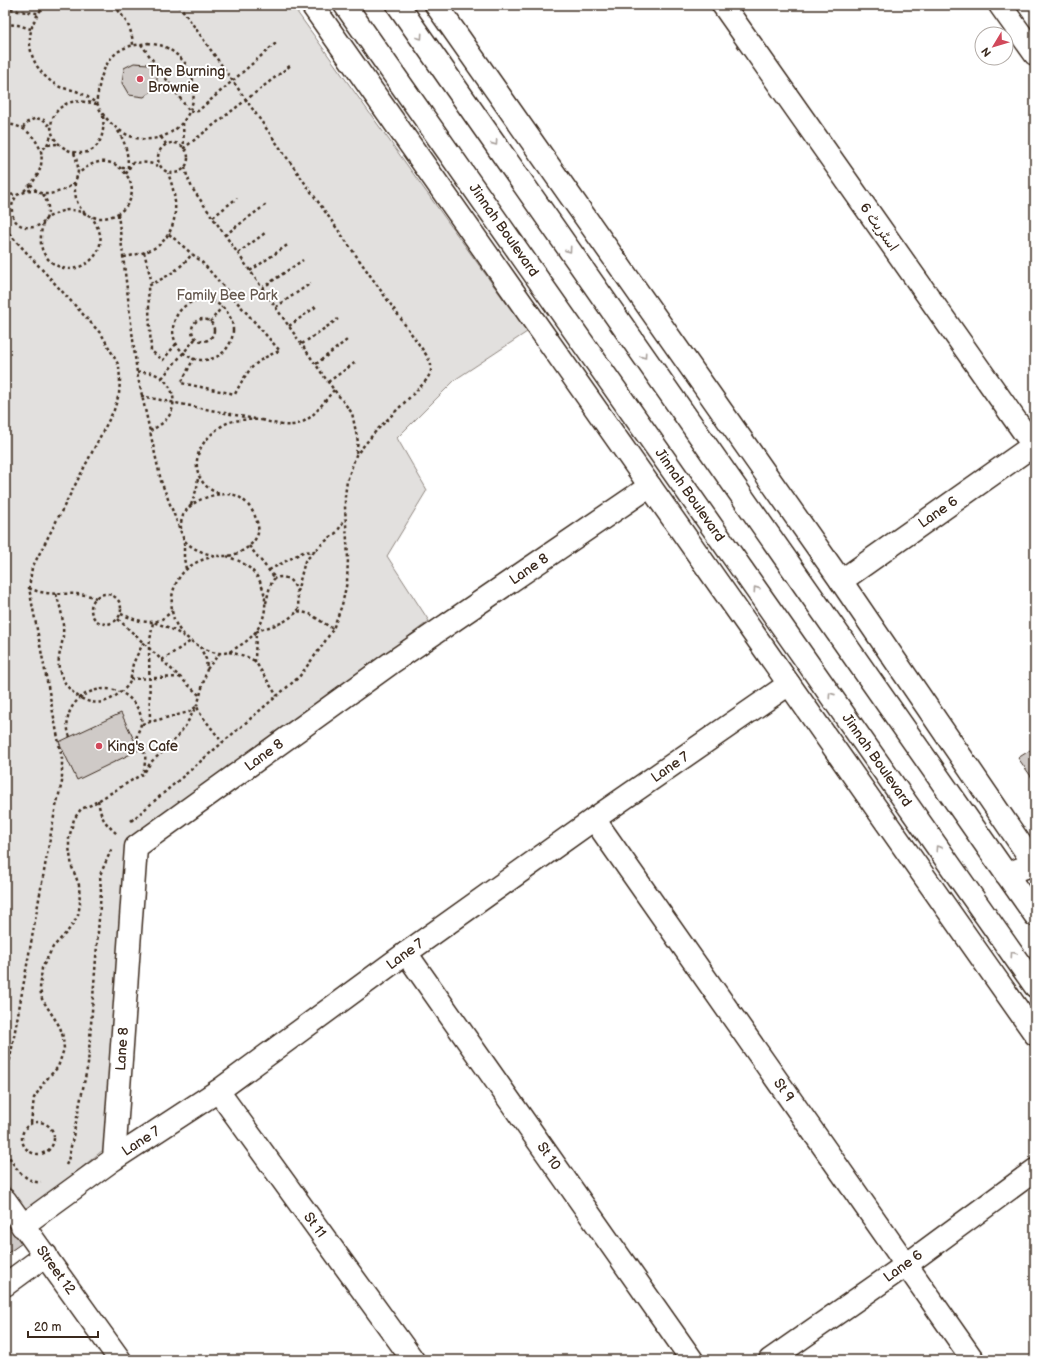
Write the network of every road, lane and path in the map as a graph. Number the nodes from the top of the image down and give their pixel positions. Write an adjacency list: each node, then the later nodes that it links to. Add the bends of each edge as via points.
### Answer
1 (45, 5): 13 (path)
2 (84, 5): 3 (path)
3 (98, 5)
4 (114, 5): 18 (path, via 132,33)
5 (179, 5): 21 (path)
6 (312, 5): 100 (street)
7 (345, 5): 157 (street, Jinnah Boulevard, one-way to 7)
8 (398, 5): 154 (street, one-way to 154)
9 (436, 5): 113 (street)
10 (723, 5): 97 (street, اسٹریٹ 6)
11 (1000, 5): 19 (street)
12 (5, 7): 13 (path)
13 (38, 13): 15 (path)
14 (5, 24): 15 (path)
15 (31, 29): 23 (path, via 31,52 35,64 45,78 60,87 90,98)
16 (276, 43): 21 (path)
17 (141, 44): 18 (path); 24 (path); 24 (path, via 164,46 177,54 188,67 194,82)
18 (133, 45): 23 (path, via 120,51 110,60 99,85)
19 (1035, 54)
20 (291, 65): 22 (path)
21 (233, 80): 22 (path); 24 (path, via 198,111)
22 (247, 100): 36 (path); 85 (path)
23 (97, 104): 25 (path); 30 (path, via 77,101 61,106 52,120)
24 (190, 112): 26 (path)
25 (103, 115): 29 (path); 38 (path, via 104,130 99,143 88,151)
26 (183, 123): 32 (path, via 173,132); 36 (path)
27 (5, 124): 28 (path)
28 (23, 128): 30 (path, via 30,119 36,118 44,120); 37 (path, via 31,134)
29 (117, 128): 32 (path, via 135,138); 42 (path, via 126,146)
30 (52, 129): 31 (path)
31 (52, 133): 33 (path); 35 (path)
32 (161, 137): 34 (path)
33 (58, 144): 35 (path); 38 (path)
34 (166, 144): 36 (path, via 176,143); 39 (path, via 158,152)
35 (47, 145): 37 (path)
36 (184, 148): 40 (path, via 188,157)
37 (41, 151): 47 (path, via 40,169)
38 (74, 153): 44 (path)
39 (160, 167): 42 (path, via 152,163 138,162); 43 (path)
40 (186, 167): 43 (path, via 178,173); 58 (path, via 192,188)
41 (120, 168): 42 (path); 44 (path, via 113,163 95,162); 45 (path)
42 (128, 168): 45 (path)
43 (168, 173): 62 (path, via 173,187 176,211)
44 (78, 174): 46 (path)
45 (126, 174): 56 (path, via 131,191 125,208)
46 (75, 183): 51 (path, via 59,191); 55 (path, via 76,200)
47 (31, 184): 48 (path); 49 (path)
48 (24, 191): 49 (path); 52 (path)
49 (37, 191): 51 (path)
50 (5, 194): 52 (path)
51 (42, 194): 59 (path, via 48,204)
52 (17, 195): 59 (path, via 12,212 17,222 28,228 40,226)
53 (238, 198): 58 (path)
54 (268, 202): 63 (path)
55 (86, 214): 57 (path); 59 (path, via 71,209 61,211)
56 (118, 214): 57 (path, via 110,218); 68 (path)
57 (92, 217): 59 (path, via 100,233 97,253 83,267 73,269 54,265 42,250)
58 (213, 217): 63 (path)
59 (45, 220)
60 (5, 229): 114 (path, via 102,335 118,366 120,380 114,410 32,568)
61 (265, 233): 66 (path)
62 (169, 234): 65 (path, via 158,246); 67 (path)
63 (225, 235): 66 (path)
64 (289, 244): 70 (path)
65 (144, 252): 68 (path); 71 (path)
66 (238, 253): 70 (path)
67 (192, 254): 71 (path, via 173,273); 86 (path, via 280,351 266,356 253,366 235,394 181,384)
68 (124, 257): 89 (path)
69 (303, 260): 73 (path)
70 (250, 271): 73 (path)
71 (152, 283): 82 (path, via 148,286 152,351 163,360)
72 (311, 283): 76 (path)
73 (262, 288): 76 (path)
74 (317, 306): 79 (path)
75 (222, 307): 78 (path); 82 (path, via 204,300 194,301 185,306 174,322); 86 (path, via 232,323 233,333 230,342 217,356 207,359)
76 (276, 307): 79 (path)
77 (338, 319): 83 (path)
78 (210, 322): 80 (path, via 214,329 212,336 203,341); 80 (path, via 206,319 195,322 192,328 193,336)
79 (289, 326): 83 (path)
80 (196, 338): 84 (path)
81 (347, 340): 88 (path)
82 (176, 344): 84 (path)
83 (302, 344): 88 (path)
84 (185, 353): 86 (path); 90 (path)
85 (425, 353)
86 (194, 358)
87 (356, 362): 91 (path)
88 (316, 364): 91 (path)
89 (137, 373): 90 (path, via 153,372); 93 (path)
90 (162, 378): 94 (path, via 171,389)
91 (328, 382): 92 (path)
92 (334, 390): 95 (path, via 303,423 283,425); 98 (path, via 352,413 358,442)
93 (141, 396): 94 (path); 96 (path)
94 (173, 403): 95 (path); 96 (path, via 170,415 162,424)
95 (262, 420): 99 (path, via 230,422 215,430 199,451)
96 (150, 431): 104 (path, via 161,481)
97 (1034, 446): 113 (street, Lane 6)
98 (356, 455)
99 (198, 475): 101 (path, via 204,484); 102 (path, via 198,488)
100 (650, 486): 139 (street); 162 (street, Lane 8, via 391,663 136,847)
101 (222, 494): 102 (path, via 213,495); 106 (path, via 239,497 254,514 259,529 254,542)
102 (191, 505): 104 (path, via 182,516)
103 (345, 519): 107 (path, via 337,532)
104 (181, 533): 105 (path)
105 (184, 540): 108 (path, via 188,545); 110 (path)
106 (249, 546): 109 (path); 111 (path)
107 (316, 550): 111 (path, via 303,552); 115 (path, via 305,561)
108 (215, 556): 109 (path); 110 (path, via 199,560)
109 (227, 556): 118 (path, via 244,564 255,574 263,588)
110 (186, 569): 119 (path, via 174,588)
111 (269, 570): 112 (path)
112 (276, 578): 115 (path, via 288,579 295,584); 118 (path, via 271,584)
113 (841, 581): 153 (street)
114 (30, 588): 116 (path); 159 (path, via 63,774)
115 (297, 593): 120 (path)
116 (56, 594): 117 (path, via 77,593); 143 (path, via 63,622 63,637 58,659 60,674 74,694)
117 (96, 598): 121 (path, via 105,594 115,597 121,605); 122 (path, via 92,607 97,621 111,624)
118 (266, 603): 125 (path, via 263,619)
119 (172, 611): 123 (path); 126 (path, via 177,626)
120 (298, 611): 124 (path, via 310,614); 125 (path, via 284,621)
121 (121, 614): 122 (path); 123 (path, via 144,622)
122 (118, 619): 128 (path)
123 (153, 622): 126 (path); 129 (path)
124 (333, 629)
125 (256, 632): 131 (path, via 245,643); 134 (path)
126 (187, 638): 127 (path)
127 (191, 641): 130 (path); 133 (path)
128 (144, 642): 129 (path); 138 (path)
129 (149, 647): 133 (path); 137 (path)
130 (200, 647): 132 (path); 135 (path, via 206,659)
131 (229, 652): 132 (path); 134 (path)
132 (218, 654): 135 (path)
133 (162, 660): 136 (path)
134 (255, 661): 142 (path)
135 (207, 669): 141 (path)
136 (180, 677): 137 (path); 141 (path)
137 (150, 678): 138 (path); 145 (path)
138 (130, 680): 140 (path)
139 (789, 684): 151 (street, Lane 7); 158 (street)
140 (120, 692): 143 (path, via 100,688); 143 (path, via 104,702 93,703); 146 (path, via 133,702)
141 (200, 696): 144 (path)
142 (276, 696)
143 (80, 698): 147 (path, via 72,708 68,720)
144 (197, 706): 145 (path, via 188,712); 148 (path); 149 (path, via 177,737 151,762)
145 (150, 722): 146 (path)
146 (142, 724): 149 (path, via 137,741 145,754)
147 (70, 737)
148 (222, 742)
149 (144, 773): 150 (path)
150 (98, 800): 152 (path, via 101,816); 161 (path, via 81,809 74,819 69,838 70,859 79,885 78,915 68,932 53,947 42,968 42,999 60,1027 64,1049 58,1067 34,1098)
151 (594, 819): 156 (street, Lane 7); 167 (street, St 9)
152 (120, 837)
153 (1035, 864): 154 (street)
154 (1006, 874): 155 (street)
155 (1035, 915)
156 (406, 953): 160 (street, Lane 7); 171 (street, St 10)
157 (1035, 986)
158 (1035, 1034)
159 (5, 1086)
160 (218, 1091): 162 (street, Lane 7); 170 (street, St 11)
161 (31, 1123): 161 (path, via 24,1131 24,1146 37,1154 46,1151 53,1143 53,1132 46,1124)
162 (114, 1159): 165 (street, Lane 7)
163 (1035, 1170): 167 (street, Lane 6)
164 (5, 1200): 165 (street, Street 12)
165 (22, 1226): 166 (street, Street 12)
166 (46, 1255): 168 (street); 169 (street, Street 12)
167 (906, 1264): 172 (street, Lane 6); 173 (street, St 9)
168 (5, 1284)
169 (120, 1360)
170 (413, 1360)
171 (692, 1360)
172 (770, 1360)
173 (973, 1360)

